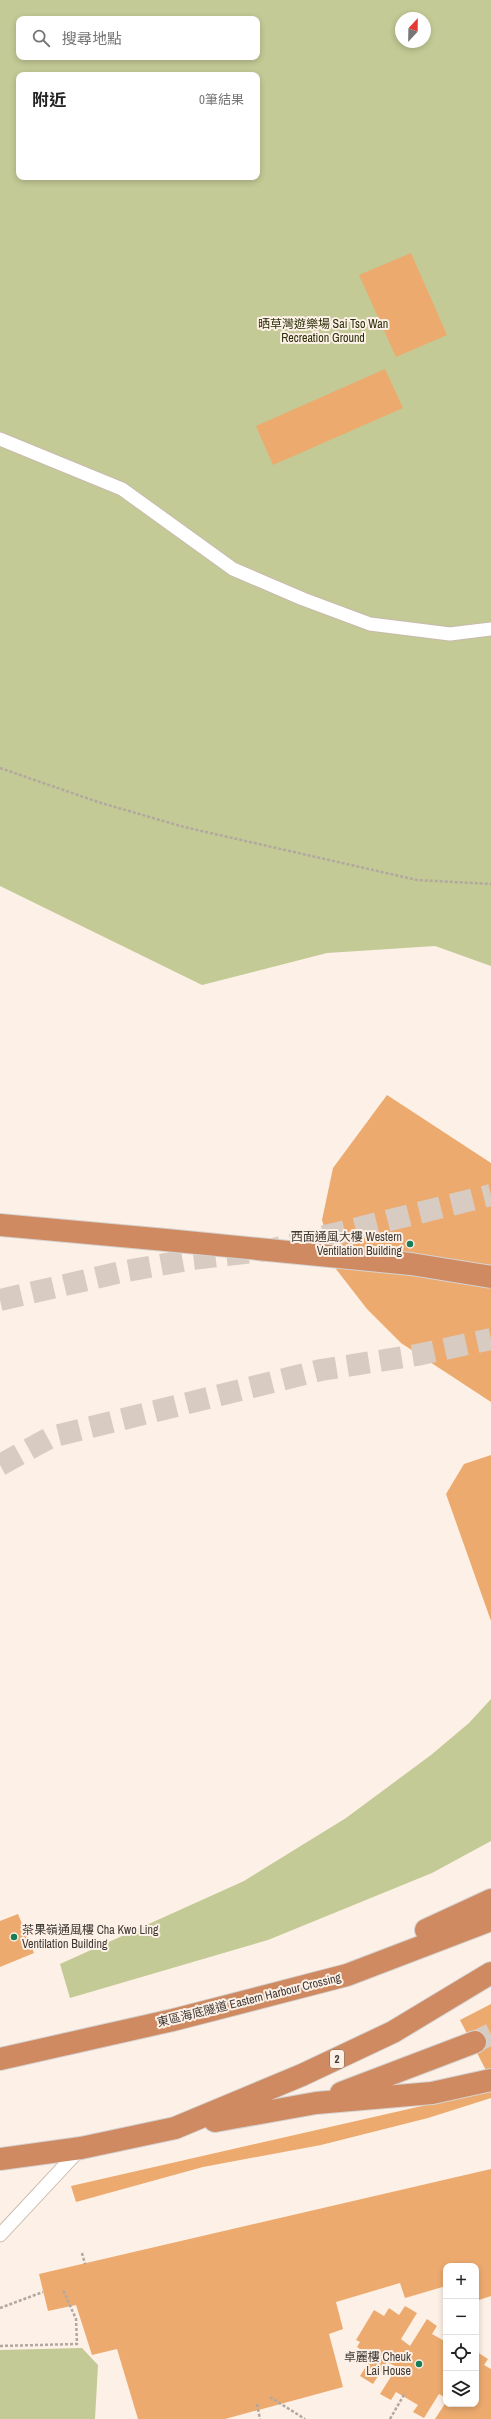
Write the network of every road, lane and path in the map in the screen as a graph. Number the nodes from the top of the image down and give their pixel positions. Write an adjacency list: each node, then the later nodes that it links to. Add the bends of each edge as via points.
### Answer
1 (0, 439): 2 (lane, via 122,489 233,569 303,599 370,624 450,634)
2 (491, 629)
3 (0, 768): 4 (path, via 98,802 184,827 417,880)
4 (491, 884)
5 (0, 1225): 6 (highway, bridge, via 411,1264)
6 (491, 1276)
7 (491, 1900): 10 (highway, via 447,1922)
8 (491, 1920): 10 (highway, 東區海底隧道 Eastern Harbour Crossing, via 347,1975)
9 (491, 1974): 15 (highway, 2, via 393,2032)
10 (269, 1997): 12 (highway, 東區海底隧道 Eastern Harbour Crossing)
11 (475, 2042): 14 (highway)
12 (0, 2059)
13 (491, 2080): 14 (highway, via 432,2093)
14 (316, 2103): 15 (highway)
15 (175, 2128): 16 (highway, 2)
16 (82, 2148): 17 (highway, 2); 18 (lane)
17 (0, 2159)
18 (0, 2235)
19 (82, 2253): 20 (path)
20 (85, 2264)
21 (63, 2290): 24 (path, via 76,2319 77,2344)
22 (43, 2292): 23 (path)
23 (0, 2308)
24 (0, 2346)
25 (405, 2393): 30 (path)
26 (270, 2397): 29 (path)
27 (257, 2404): 28 (path)
28 (260, 2419)
29 (305, 2419)
30 (390, 2419)

